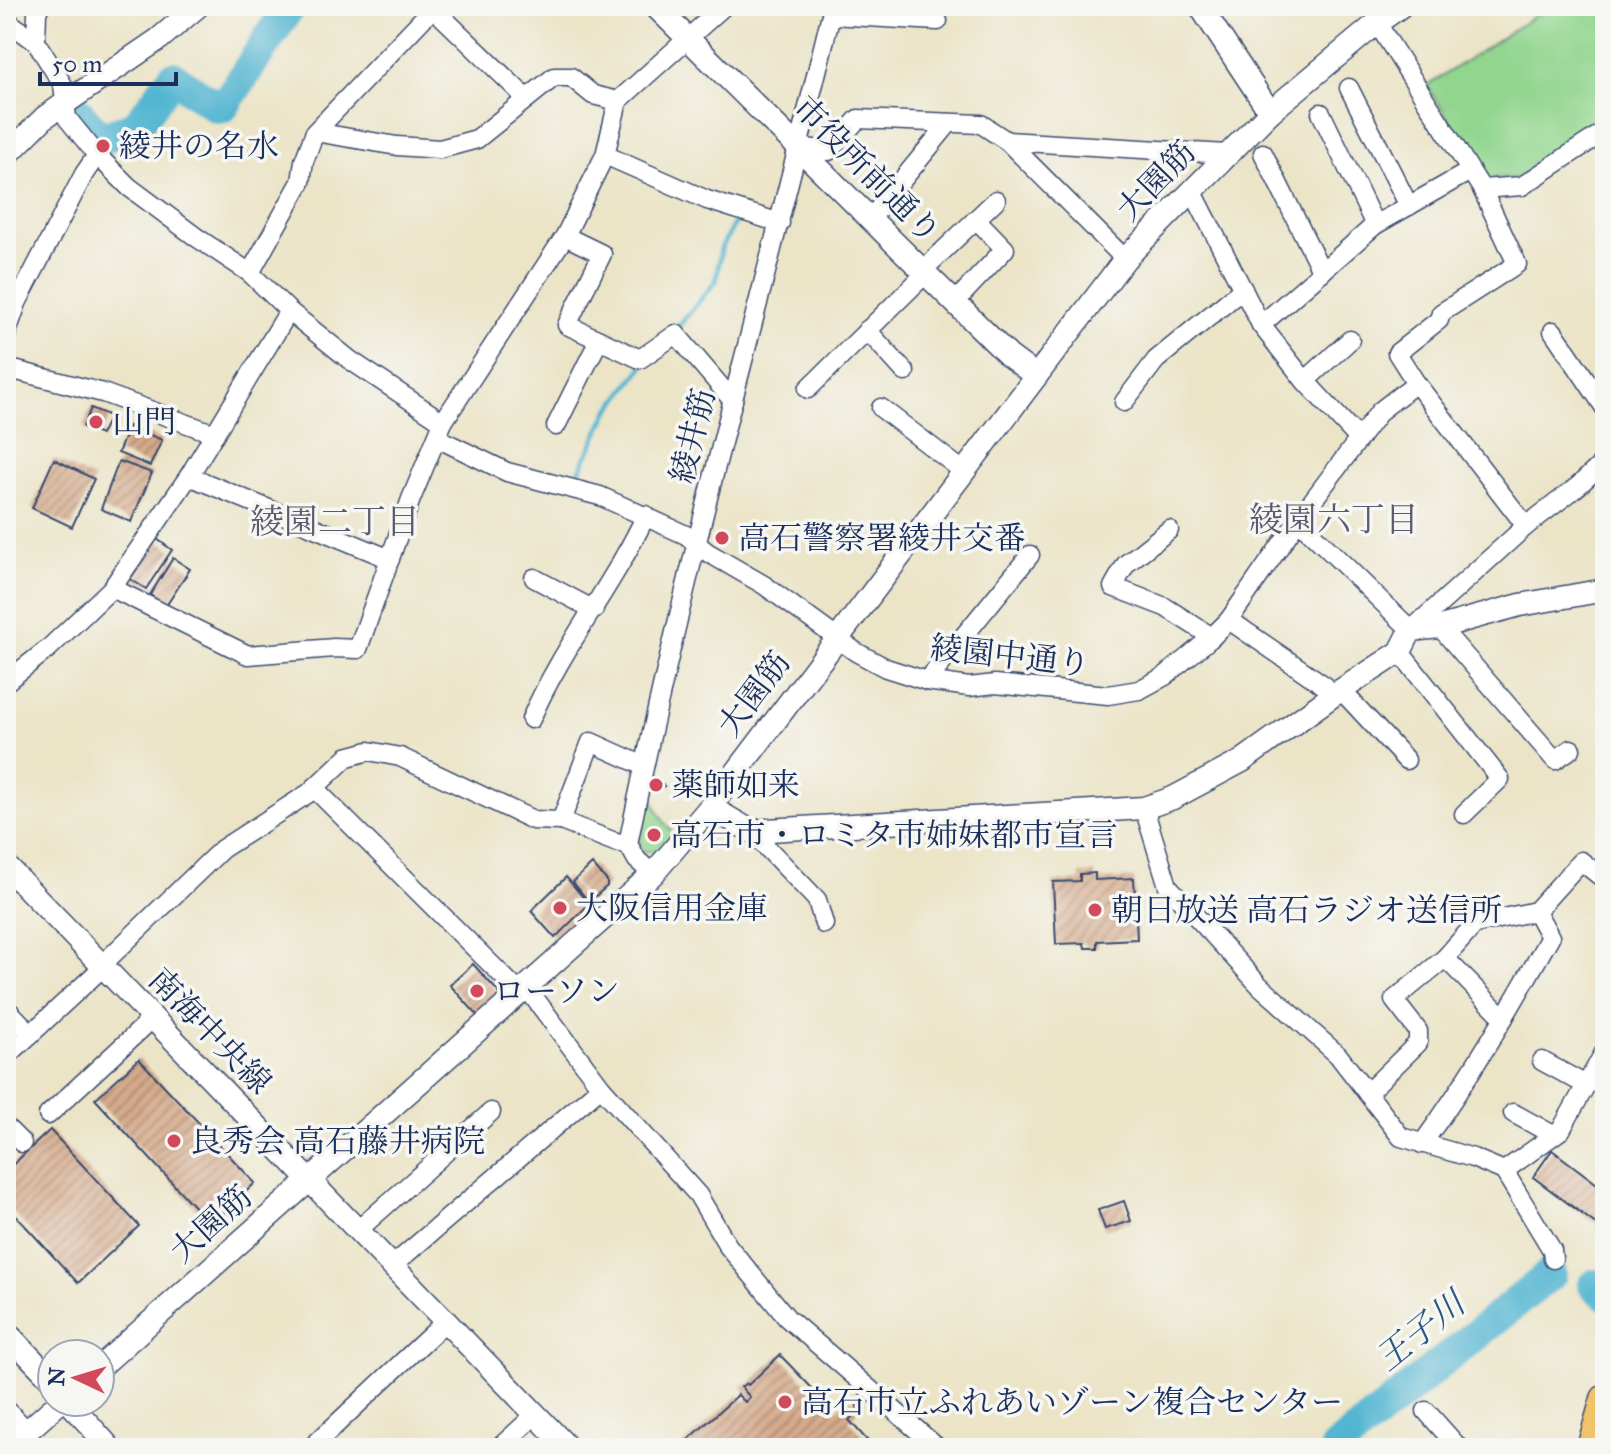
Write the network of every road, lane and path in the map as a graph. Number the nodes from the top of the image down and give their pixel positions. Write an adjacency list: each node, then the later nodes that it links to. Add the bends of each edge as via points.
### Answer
1 (40, 6): 13 (street)
2 (198, 6): 17 (street)
3 (655, 6): 12 (street, 市役所前通り)
4 (724, 6): 12 (street)
5 (1200, 6): 18 (street)
6 (1401, 6): 11 (street, 大園筋)
7 (433, 7): 15 (street); 22 (street)
8 (832, 11): 10 (street); 24 (street, 綾井筋)
9 (6, 20): 13 (street)
10 (938, 21)
11 (1377, 23): 18 (street, 大園筋); 30 (street)
12 (689, 39): 16 (street); 24 (street, 市役所前通り)
13 (36, 42): 17 (street, 綾園中通り, via 63,85)
14 (1349, 88): 34 (street)
15 (526, 98): 16 (street, via 554,77 571,77 593,95); 22 (street, via 477,139 440,149)
16 (618, 101): 28 (street)
17 (64, 104): 27 (street, 綾園中通り, via 67,118); 29 (street, via 33,126)
18 (1270, 112): 26 (street, 大園筋)
19 (1321, 113): 38 (street)
20 (949, 123): 23 (street, via 981,124); 24 (street, via 858,119 829,151); 35 (street)
21 (1605, 131): 31 (street, via 1522,186)
22 (315, 132): 43 (street, via 301,182)
23 (1007, 141): 26 (street); 40 (street)
24 (798, 147): 35 (street, 市役所前通り); 37 (street, 綾井筋)
25 (1263, 153): 42 (street)
26 (1227, 154): 32 (street, 大園筋)
27 (97, 155): 43 (street, 綾園中通り, via 141,195); 50 (street, via 17,303)
28 (605, 155): 37 (street, via 707,200); 39 (street)
29 (6, 156)
30 (1470, 171): 31 (street); 34 (street)
31 (1482, 189): 57 (street, via 1517,264 1441,313 1397,353)
32 (1192, 190): 40 (street, 大園筋); 44 (street)
33 (996, 200): 36 (street)
34 (1409, 206): 38 (street)
35 (871, 218): 41 (street, 市役所前通り)
36 (976, 219): 41 (street); 45 (street, via 1005,249)
37 (780, 223): 59 (street, 綾井筋)
38 (1375, 225): 42 (street)
39 (565, 236): 51 (street, via 602,254 567,325); 64 (street)
40 (1125, 259): 55 (street, 大園筋)
41 (923, 270): 45 (street, 市役所前通り); 48 (street)
42 (1322, 272): 47 (street)
43 (250, 273): 46 (street, 綾園中通り)
44 (1243, 289): 47 (street); 60 (street, via 1156,360)
45 (955, 302): 55 (street, 市役所前通り)
46 (289, 311): 64 (street, 綾園中通り); 65 (street)
47 (1261, 325): 56 (street)
48 (867, 330): 54 (street); 58 (street)
49 (1553, 331): 62 (street)
50 (6, 335)
51 (599, 340): 59 (street, via 640,359 676,334); 63 (street)
52 (1350, 340): 56 (street)
53 (6, 368): 65 (street, via 103,393)
54 (905, 372)
55 (1036, 376): 68 (street, 大園筋)
56 (1305, 381): 66 (street)
57 (1416, 383): 66 (street, 綾園中通り, via 1380,411); 72 (street)
58 (808, 389)
59 (733, 401): 74 (street, 綾井筋)
60 (1124, 402)
61 (881, 408): 68 (street)
62 (1605, 408)
63 (556, 426)
64 (440, 430): 70 (street, 綾園中通り, via 507,472 600,496); 76 (street)
65 (215, 434): 69 (street)
66 (1359, 439): 71 (street, 綾園中通り)
67 (1605, 461): 72 (street)
68 (963, 471): 84 (street, 大園筋)
69 (189, 476): 76 (street); 78 (street)
70 (646, 515): 74 (street, 綾園中通り); 80 (street)
71 (1298, 520): 81 (street, 綾園中通り); 83 (street)
72 (1526, 526): 83 (street)
73 (1169, 530): 85 (street, via 1126,564 1113,587 1165,607)
74 (697, 543): 84 (street, 綾園中通り); 93 (street, 綾井筋)
75 (1030, 555): 87 (street)
76 (390, 559): 78 (street, via 358,649 248,655)
77 (534, 578): 80 (street)
78 (112, 588): 88 (street)
79 (1605, 590): 82 (street)
80 (594, 610): 90 (street, via 569,634)
81 (1229, 620): 85 (street, 綾園中通り); 89 (street)
82 (1440, 627): 83 (street); 91 (street, via 1555,760)
83 (1411, 630): 86 (street)
84 (836, 637): 87 (street, 綾園中通り, via 886,668); 95 (street, 大園筋)
85 (1212, 637): 87 (street, 綾園中通り, via 1165,676 1139,690 1108,695)
86 (1400, 652): 89 (street); 97 (street, via 1500,779)
87 (927, 681)
88 (6, 682)
89 (1337, 693): 92 (street); 96 (street, via 1242,761)
90 (531, 719)
91 (1571, 749)
92 (1406, 760)
93 (644, 766): 98 (street, via 591,742); 100 (street, 綾井筋)
94 (314, 788): 98 (street, via 347,757 369,751 400,757 533,820); 107 (street, via 222,849); 108 (street)
95 (710, 807): 99 (street); 102 (street, 大園筋)
96 (1144, 808): 99 (street); 118 (street, via 1168,886 1260,986 1338,1055)
97 (1464, 814)
98 (561, 821): 100 (street)
99 (751, 831): 105 (street, via 817,900)
100 (628, 844): 102 (street)
101 (6, 866): 107 (street, 南海中央線)
102 (653, 874): 108 (street, 大園筋)
103 (1605, 880): 104 (street, via 1581,861)
104 (1536, 911): 106 (street, via 1475,924); 111 (street, via 1550,937)
105 (824, 924)
106 (1445, 958): 111 (street); 118 (street, via 1394,1000 1418,1031 1418,1043)
107 (103, 967): 110 (street, 南海中央線); 112 (street)
108 (524, 991): 117 (street); 127 (street, 大園筋)
109 (6, 1008): 112 (street)
110 (153, 1018): 121 (street); 127 (street, 南海中央線)
111 (1504, 1018): 125 (street)
112 (31, 1034): 114 (street)
113 (1605, 1051): 116 (street)
114 (6, 1057)
115 (1542, 1061): 116 (street)
116 (1586, 1085): 123 (street)
117 (601, 1087): 130 (street); 147 (street, via 698,1195 728,1246 787,1318)
118 (1367, 1093): 125 (street, via 1401,1137)
119 (491, 1112): 128 (street)
120 (1513, 1113): 123 (street)
121 (48, 1115)
122 (6, 1127): 124 (street)
123 (1553, 1135): 126 (street)
124 (22, 1143)
125 (1422, 1144): 126 (street)
126 (1504, 1171): 129 (street)
127 (310, 1180): 128 (street, 南海中央線); 133 (street, 大園筋)
128 (358, 1230): 130 (street, 南海中央線)
129 (1553, 1259)
130 (392, 1266): 131 (street, 南海中央線)
131 (446, 1321): 138 (street, 南海中央線); 144 (street)
132 (6, 1332): 134 (street)
133 (116, 1353)
134 (36, 1363)
135 (1605, 1399): 149 (main road)
136 (6, 1409): 141 (street)
137 (1426, 1411): 148 (street, via 1431,1433)
138 (535, 1415): 145 (street); 146 (street, 南海中央線)
139 (42, 1418): 141 (street)
140 (83, 1418): 143 (street)
141 (27, 1431): 142 (street)
142 (8, 1448)
143 (110, 1448)
144 (311, 1448)
145 (499, 1448)
146 (568, 1448)
147 (938, 1448)
148 (1459, 1448)
149 (1591, 1448)

